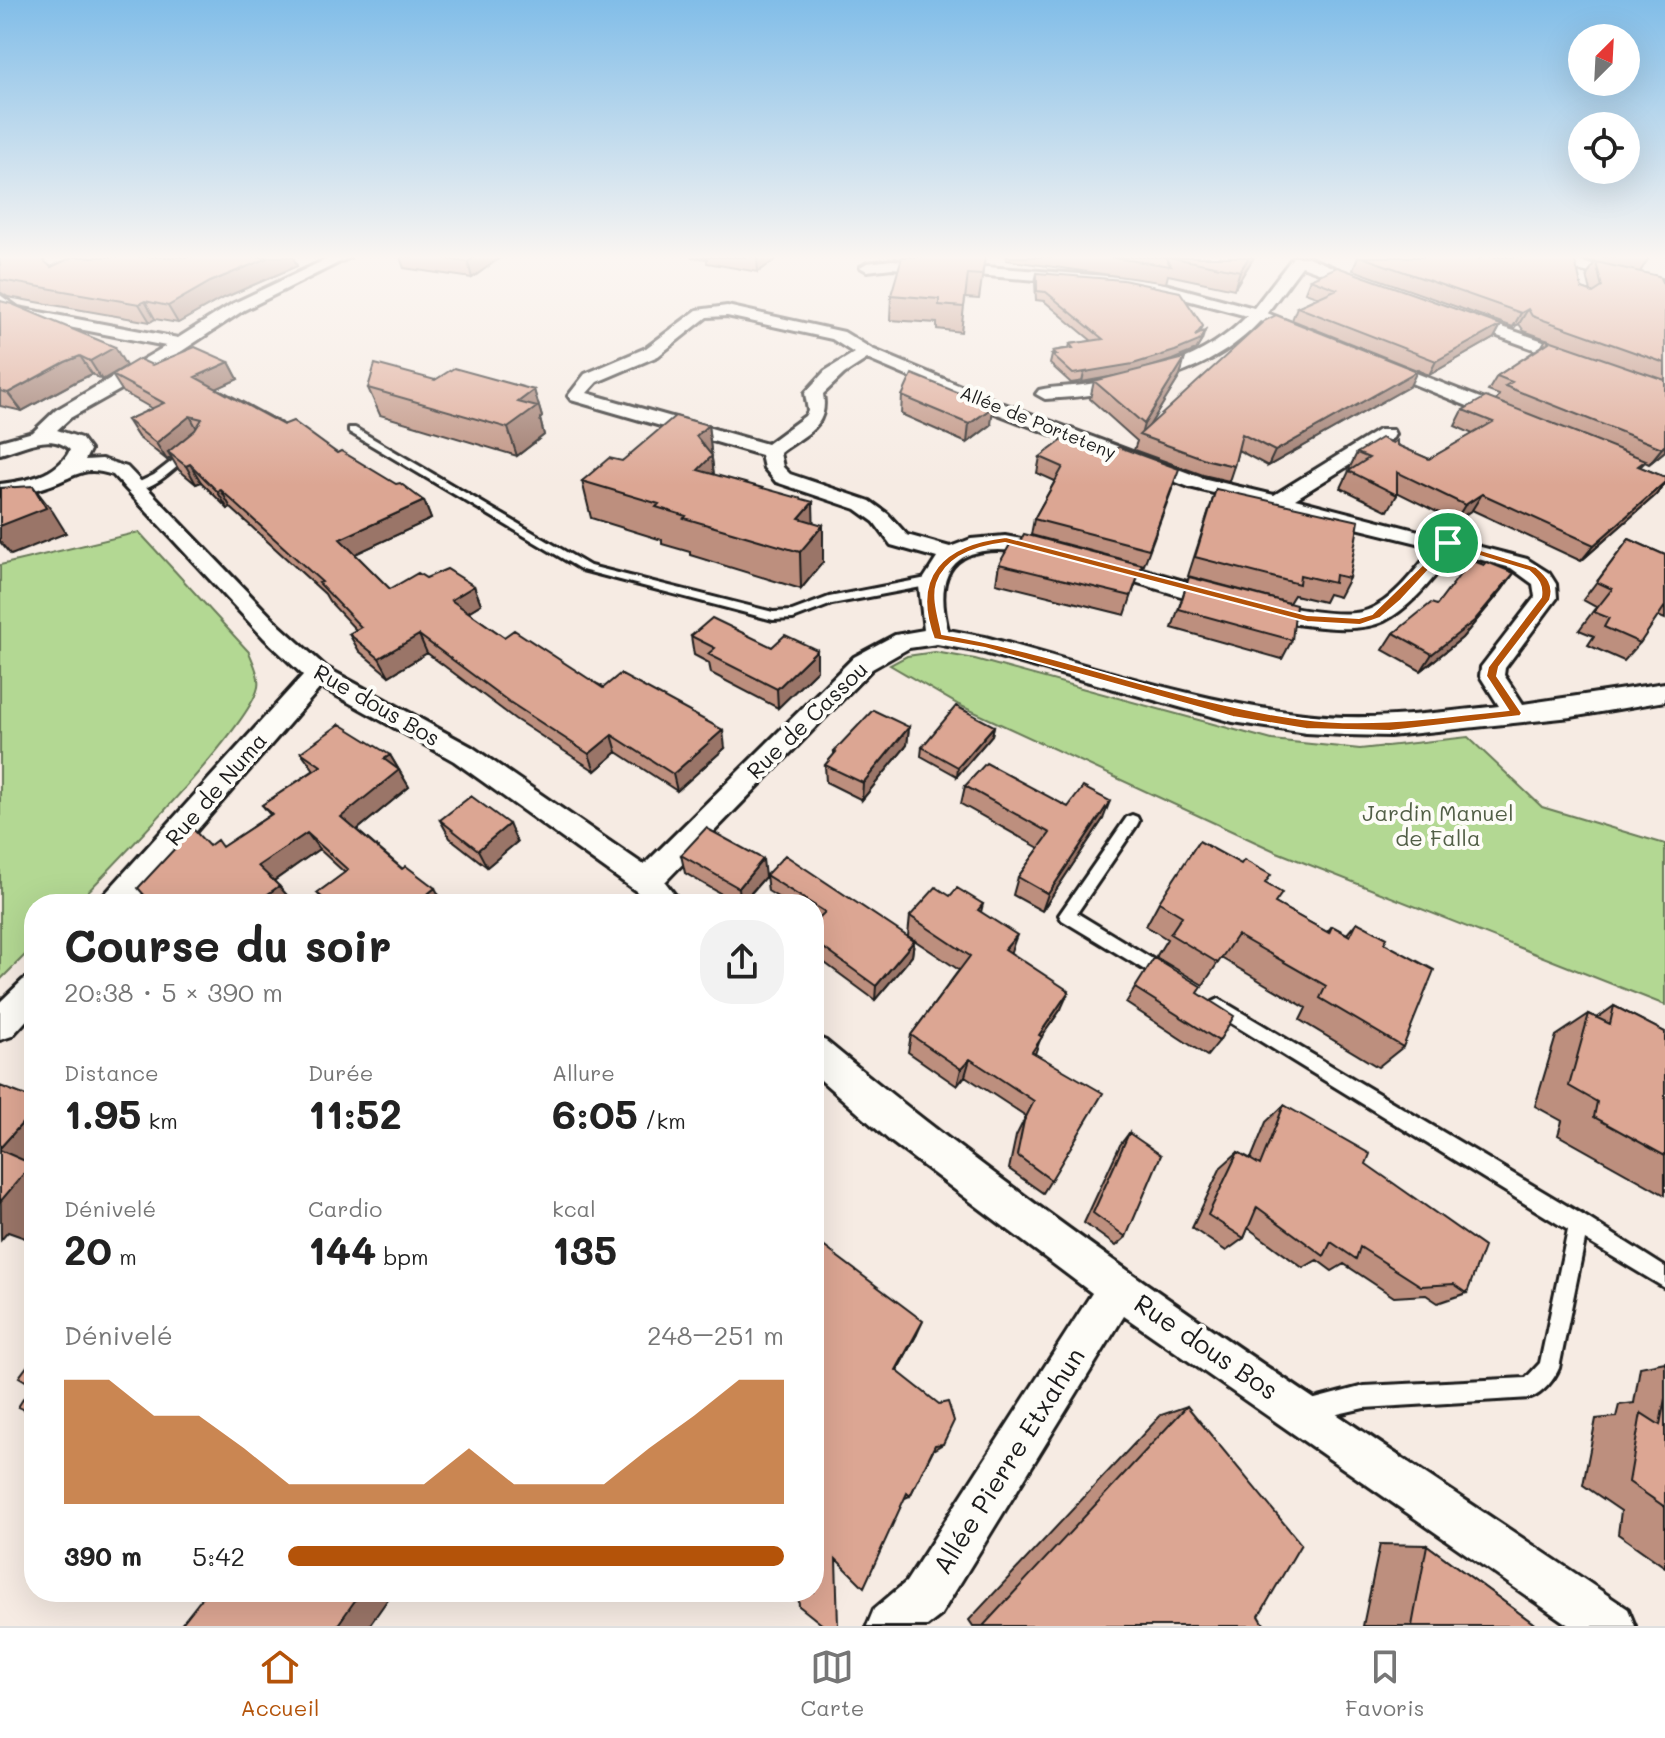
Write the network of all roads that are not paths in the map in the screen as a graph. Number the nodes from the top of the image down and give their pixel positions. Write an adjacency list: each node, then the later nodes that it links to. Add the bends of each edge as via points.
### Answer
1 (123, 333): 9 (street)
2 (199, 333): 9 (street)
3 (677, 333): 20 (street, Allée de Porteteny, via 652,352 591,378 577,396)
4 (829, 333): 10 (street, Allée de Porteteny)
5 (1237, 333): 13 (street, via 1224,346 1162,372)
6 (1303, 333): 8 (street)
7 (1503, 333): 12 (street)
8 (1319, 339)
9 (181, 344): 17 (street, via 63,414)
10 (866, 353): 20 (street, via 826,379 814,393 813,419); 24 (street, Allée de Porteteny, via 1144,466)
11 (1362, 357): 14 (street)
12 (1594, 365)
13 (1045, 394)
14 (1521, 421)
15 (352, 430): 27 (lane, via 600,572 773,616)
16 (1386, 434): 24 (street)
17 (39, 437): 18 (street); 21 (street, via 77,443 80,450)
18 (0, 448)
19 (193, 448): 22 (lane, via 158,477)
20 (770, 451): 26 (street, via 783,478 863,505 899,540)
21 (69, 467): 22 (street, Rue dous Bos, via 102,465 120,471); 23 (street, via 26,487)
22 (135, 488): 29 (street, Rue dous Bos)
23 (0, 490)
24 (1278, 501): 25 (street, Allée de Porteteny)
25 (1448, 543): 26 (street, via 1397,598 1376,616 1360,621 1307,619 1006,540); 31 (street, Allée de Porteteny, via 1532,569 1547,588 1546,598 1493,667 1492,676)
26 (952, 555): 27 (street)
27 (932, 581): 28 (street)
28 (937, 636): 31 (street, Rue de Cassou, via 1233,713 1306,724 1390,727); 33 (street, Rue de Cassou, via 903,641 863,663)
29 (318, 674): 33 (street, Rue dous Bos, via 463,754); 34 (street, Rue de Numa)
30 (1665, 692): 31 (street, Rue de Cassou)
31 (1516, 713)
32 (1132, 821): 36 (lane, via 1067,915)
33 (646, 882): 35 (street, Rue dous Bos)
34 (124, 894)
35 (657, 894)
36 (1175, 980)
37 (1201, 997): 41 (lane)
38 (24, 1000): 39 (street)
39 (0, 1025)
40 (824, 1061): 43 (street, Rue dous Bos, via 902,1127)
41 (1579, 1224): 42 (lane); 44 (lane, via 1549,1368 1531,1388 1364,1397)
42 (1665, 1278)
43 (1118, 1288): 44 (street, Rue dous Bos); 45 (street, Allée Pierre Etxahun, via 923,1599)
44 (1302, 1412): 46 (street, Rue dous Bos)
45 (891, 1626)
46 (1611, 1626)

